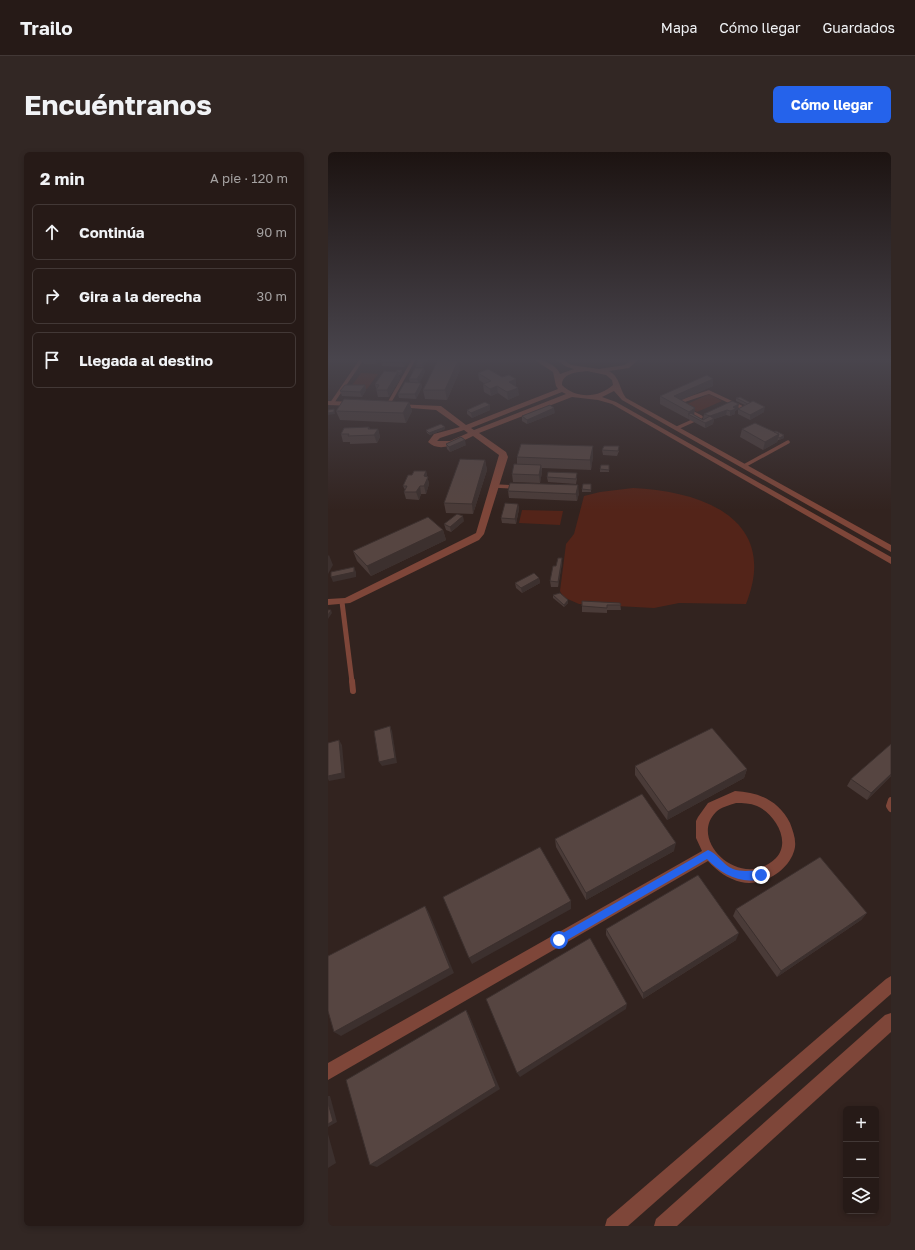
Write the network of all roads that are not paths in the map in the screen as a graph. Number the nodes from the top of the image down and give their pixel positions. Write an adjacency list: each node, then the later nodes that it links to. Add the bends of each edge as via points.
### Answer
1 (437, 409): 12 (street)
2 (513, 409): 7 (street)
3 (533, 409): 9 (street)
4 (625, 409): 18 (street)
5 (642, 409): 11 (street)
6 (686, 409): 10 (lane)
7 (506, 412): 9 (street); 12 (street)
8 (707, 414): 10 (lane)
9 (513, 417): 12 (street)
10 (701, 417): 11 (lane)
11 (677, 428): 14 (street)
12 (471, 430): 15 (street, via 503,454)
13 (788, 442): 14 (lane)
14 (744, 466): 17 (street)
15 (495, 486): 16 (lane); 20 (street, via 480,534 476,538)
16 (518, 487)
17 (891, 549)
18 (891, 561)
19 (328, 602): 20 (street)
20 (342, 602): 21 (lane)
21 (353, 691)
22 (891, 800): 23 (lane)
23 (891, 809)
24 (708, 854): 24 (street, via 718,865 732,873 761,875 774,869 783,860 788,848 788,835 779,816 763,802 736,797 723,800 712,806 704,816 701,828 702,841); 27 (street)
25 (891, 984): 28 (street)
26 (891, 1021): 29 (street)
27 (328, 1072)
28 (614, 1226)
29 (663, 1226)

